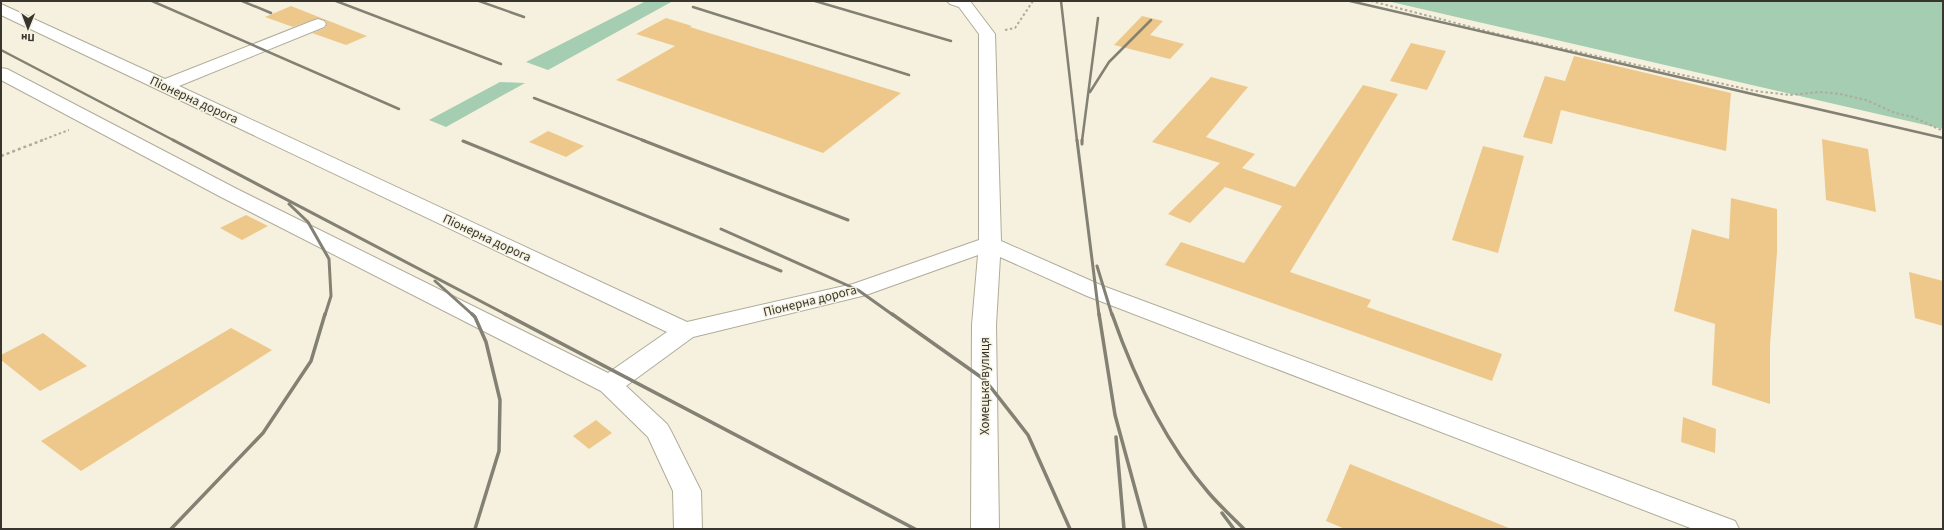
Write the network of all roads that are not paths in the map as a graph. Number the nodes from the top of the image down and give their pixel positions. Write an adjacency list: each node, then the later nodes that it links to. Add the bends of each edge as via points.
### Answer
1 (956, 1): 6 (street, Хомецька вулиця, via 964,4 987,34)
2 (1, 8): 5 (street, Піонерна дорога)
3 (318, 24): 5 (street)
4 (1, 73): 8 (street, via 90,122)
5 (163, 86): 7 (street, Піонерна дорога)
6 (990, 244): 7 (street, Піонерна дорога, via 858,290); 10 (street, Хомецька вулиця, via 984,325); 11 (street, via 1095,291)
7 (685, 331): 8 (street)
8 (610, 385): 9 (street, via 658,431 687,491)
9 (688, 529)
10 (985, 529)
11 (1725, 529)

